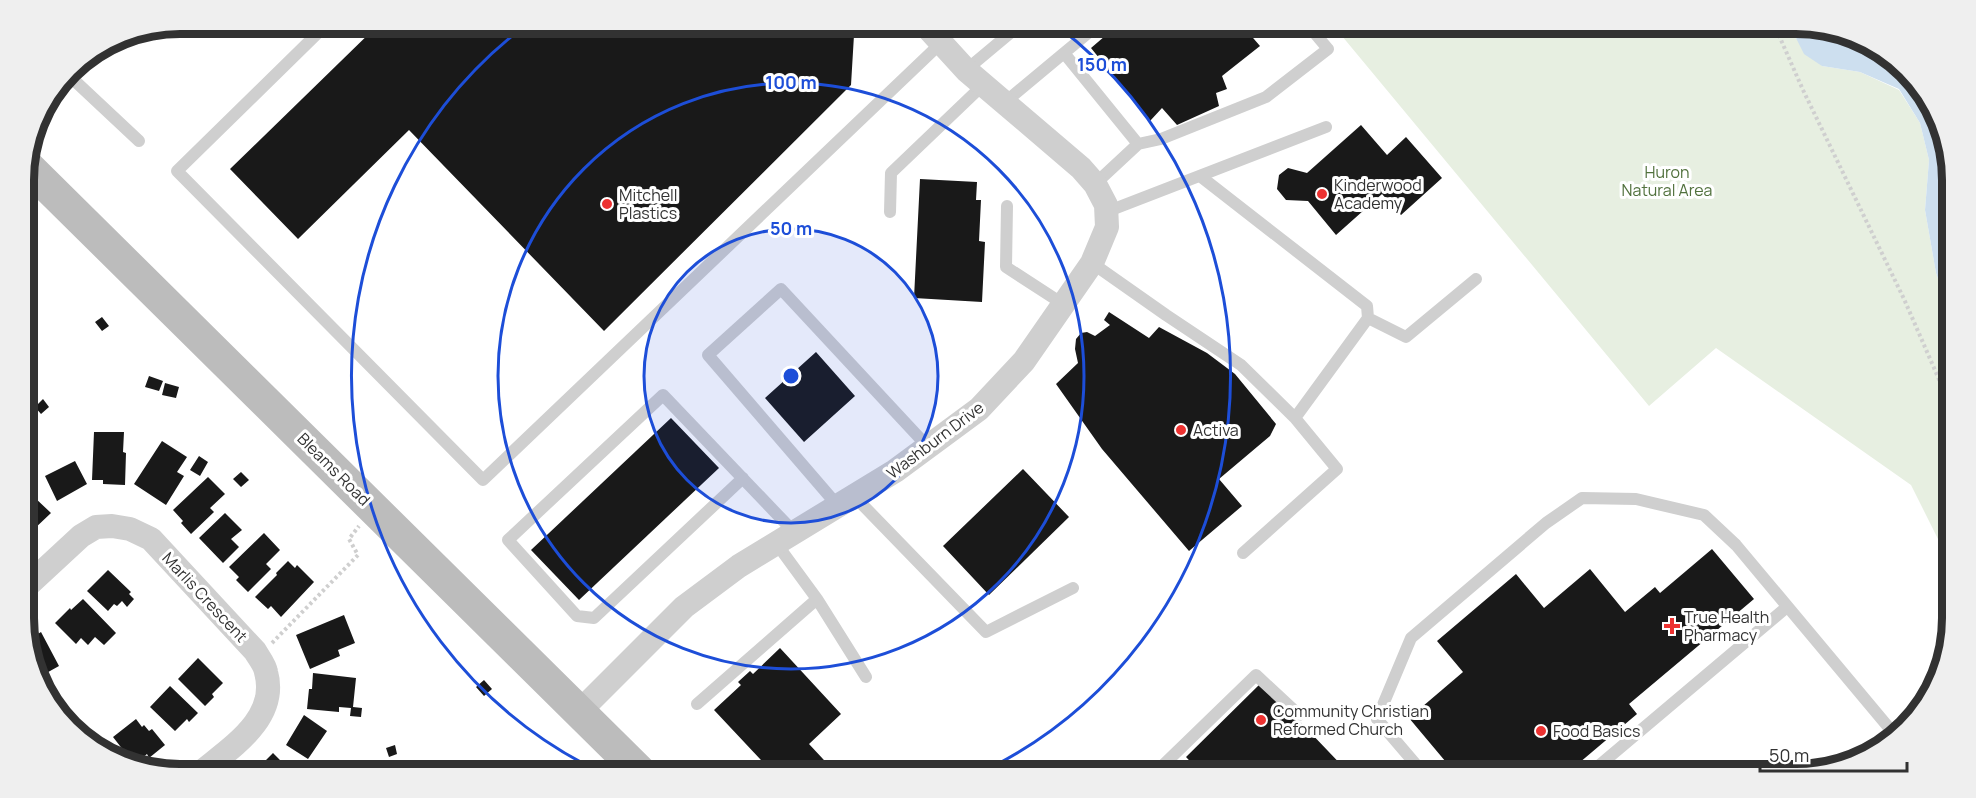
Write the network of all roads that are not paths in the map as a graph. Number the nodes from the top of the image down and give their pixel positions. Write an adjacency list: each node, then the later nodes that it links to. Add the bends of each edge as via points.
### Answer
1 (317, 34): 6 (lane, via 177,171 483,480)
2 (933, 34): 6 (street)
3 (1012, 34): 8 (lane)
4 (1087, 34): 7 (lane)
5 (1315, 34): 13 (lane, via 1328,49 1266,97 1161,139)
6 (941, 43): 8 (street)
7 (1064, 53): 10 (lane); 13 (lane)
8 (975, 78): 10 (street); 18 (lane, via 891,173)
9 (74, 81): 12 (lane)
10 (1004, 103): 16 (street)
11 (1326, 127): 15 (lane)
12 (139, 141)
13 (1138, 144): 16 (lane)
14 (35, 174): 36 (main road, Bleams Road)
15 (1200, 176): 19 (lane); 23 (lane, via 1367,306)
16 (1095, 184): 19 (street)
17 (1007, 206): 22 (lane, via 1006,267)
18 (890, 212)
19 (1106, 212): 20 (street, Washburn Drive, via 1107,227)
20 (1092, 262): 22 (street, Washburn Drive); 24 (lane, via 1241,365)
21 (1476, 279): 23 (lane, via 1406,338)
22 (1063, 304): 25 (street, Washburn Drive, via 1024,361 979,410)
23 (1368, 318): 24 (lane)
24 (1295, 418): 29 (lane, via 1337,469)
25 (928, 447): 27 (street, Washburn Drive); 27 (lane, via 782,289 708,355)
26 (743, 478): 26 (lane, via 663,395 508,540 577,616 594,618); 28 (lane)
27 (846, 501): 28 (street, Washburn Drive); 31 (lane, via 986,632)
28 (785, 538): 32 (lane); 36 (street, Washburn Drive, via 684,607)
29 (1243, 553)
30 (34, 579): 42 (street, Marlis Crescent, via 96,527 130,528 151,539 255,651 266,670 269,688 260,719)
31 (1073, 588)
32 (817, 599): 34 (lane); 35 (lane)
33 (1787, 607): 38 (lane); 40 (lane, via 1736,545 1704,515 1636,499 1582,498 1546,523 1411,638 1377,719); 41 (lane)
34 (866, 677)
35 (697, 704)
36 (579, 712): 43 (main road, Bleams Road)
37 (1299, 715): 39 (lane, via 1256,675)
38 (1890, 728)
39 (1165, 763)
40 (1415, 763)
41 (1602, 763)
42 (211, 764)
43 (632, 764)

